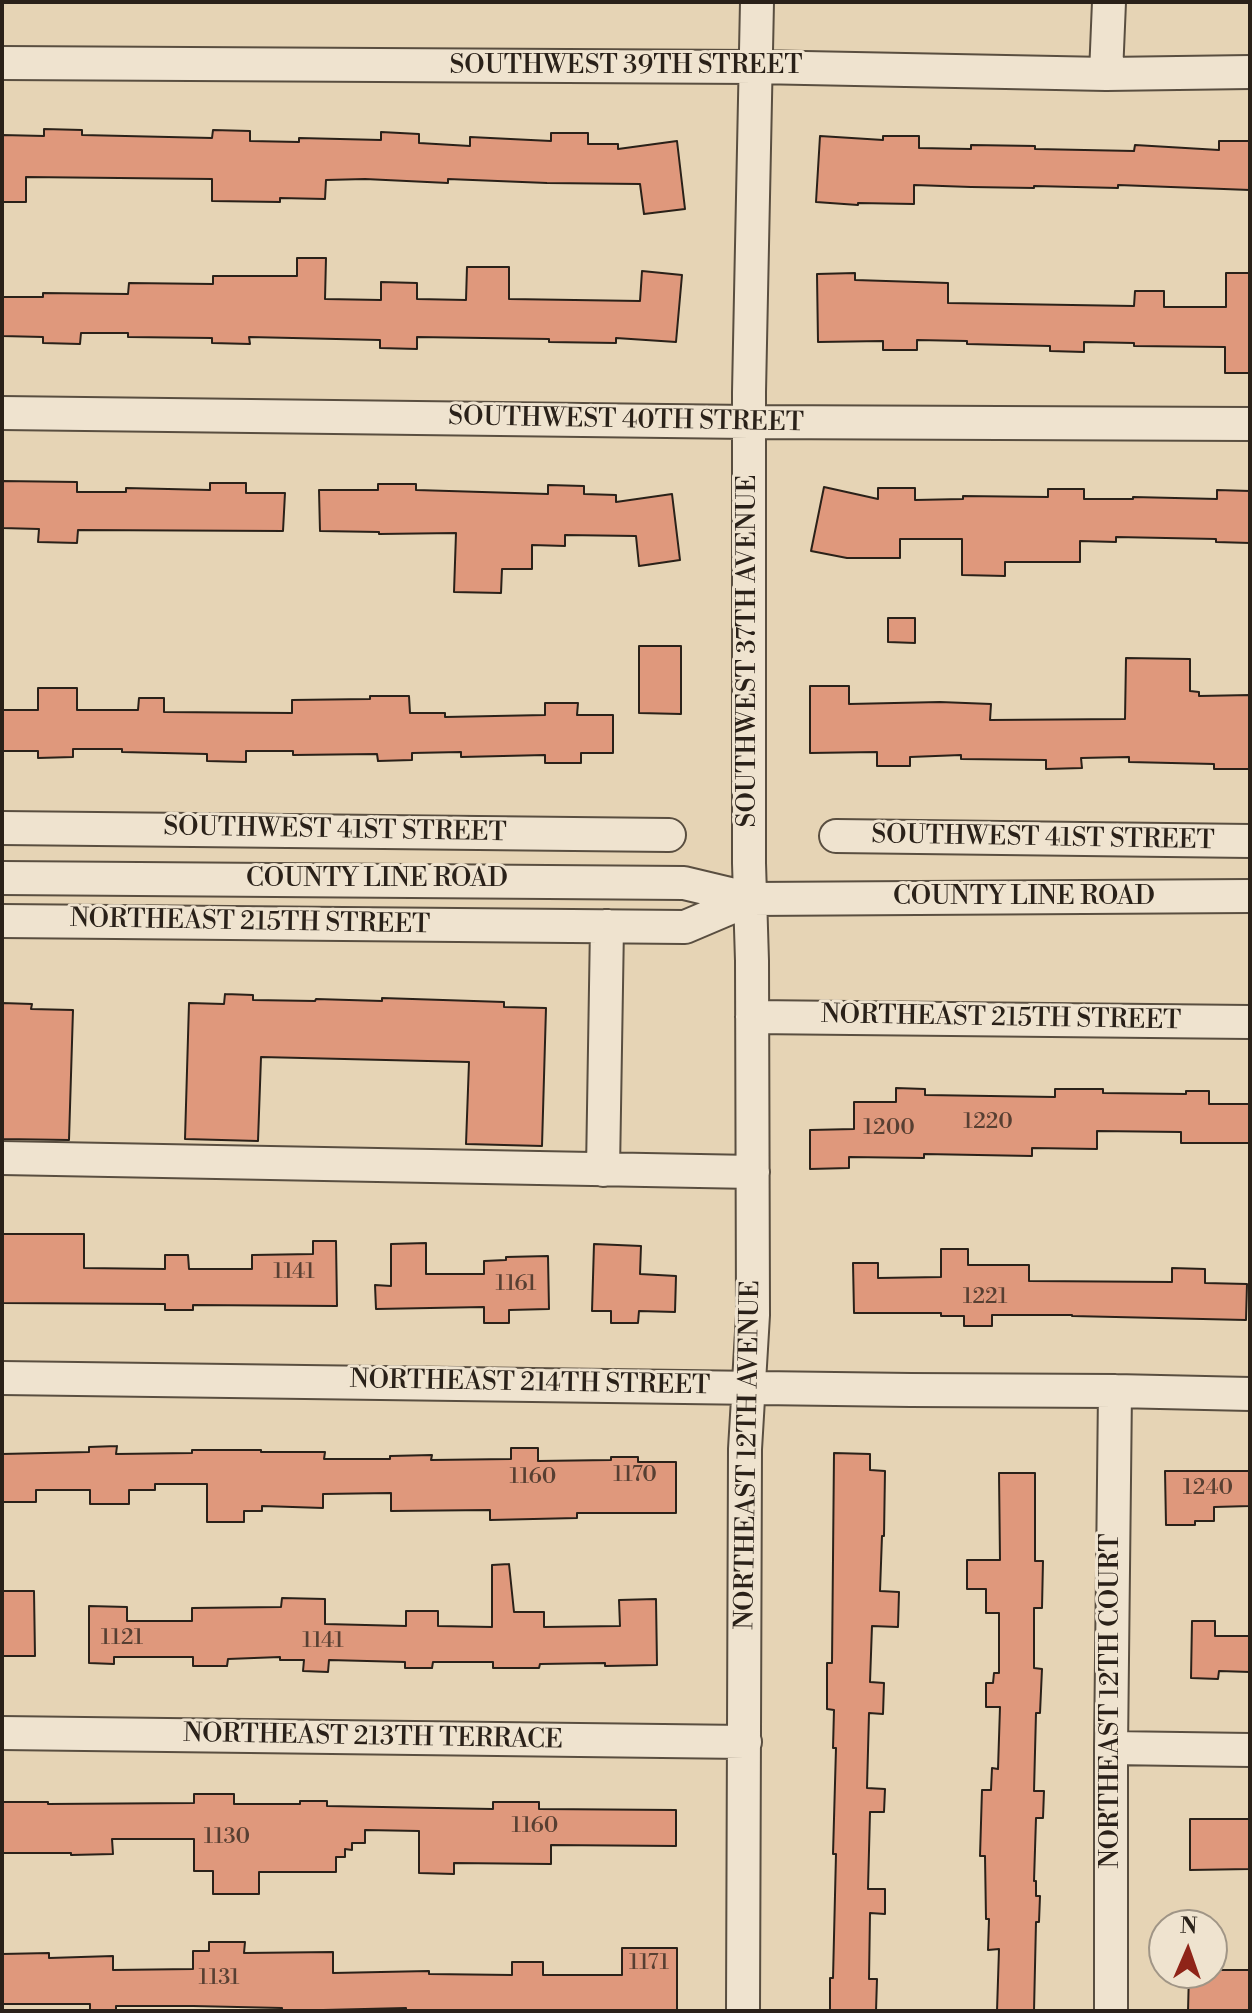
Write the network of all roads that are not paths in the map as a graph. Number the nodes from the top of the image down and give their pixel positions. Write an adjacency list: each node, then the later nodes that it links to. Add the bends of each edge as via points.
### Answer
1 (757, 2): 4 (street, SOUTHWEST 37TH AVENUE)
2 (1109, 2): 6 (street)
3 (2, 63): 4 (street, SOUTHWEST 39TH STREET)
4 (755, 67): 6 (street, SOUTHWEST 39TH STREET); 8 (street, SOUTHWEST 37TH AVENUE)
5 (1250, 72): 6 (street, SOUTHWEST 39TH STREET)
6 (1106, 74)
7 (2, 413): 8 (street, SOUTHWEST 40TH STREET)
8 (749, 422): 9 (street, SOUTHWEST 40TH STREET); 16 (street, SOUTHWEST 37TH AVENUE)
9 (1250, 424)
10 (2, 828): 11 (street, SOUTHWEST 41ST STREET)
11 (669, 835)
12 (836, 836): 13 (street, SOUTHWEST 41ST STREET)
13 (1250, 841)
14 (2, 878): 16 (street, COUNTY LINE ROAD, via 684,883)
15 (1250, 896): 16 (street, COUNTY LINE ROAD)
16 (751, 899): 19 (street, COUNTY LINE ROAD, via 685,927); 20 (street, NORTHEAST 12TH AVENUE)
17 (2, 921): 18 (street, NORTHEAST 215TH STREET)
18 (497, 926): 19 (street, COUNTY LINE ROAD)
19 (607, 926): 23 (street)
20 (752, 1017): 21 (street, NORTHEAST 215TH STREET); 24 (street, NORTHEAST 12TH AVENUE)
21 (1250, 1022)
22 (2, 1158): 23 (street)
23 (603, 1170): 24 (street)
24 (753, 1172): 26 (street, NORTHEAST 12TH AVENUE)
25 (2, 1378): 26 (street, NORTHEAST 214TH STREET)
26 (748, 1387): 27 (street, NORTHEAST 214TH STREET); 30 (street, NORTHEAST 12TH AVENUE)
27 (1115, 1391): 28 (street, NORTHEAST 214TH STREET); 31 (street, NORTHEAST 12TH COURT)
28 (1250, 1394)
29 (2, 1733): 30 (street, NORTHEAST 213TH TERRACE)
30 (745, 1742): 33 (street, NORTHEAST 12TH AVENUE)
31 (1111, 1748): 32 (street); 34 (street, NORTHEAST 12TH COURT)
32 (1250, 1750)
33 (743, 2011)
34 (1111, 2011)

